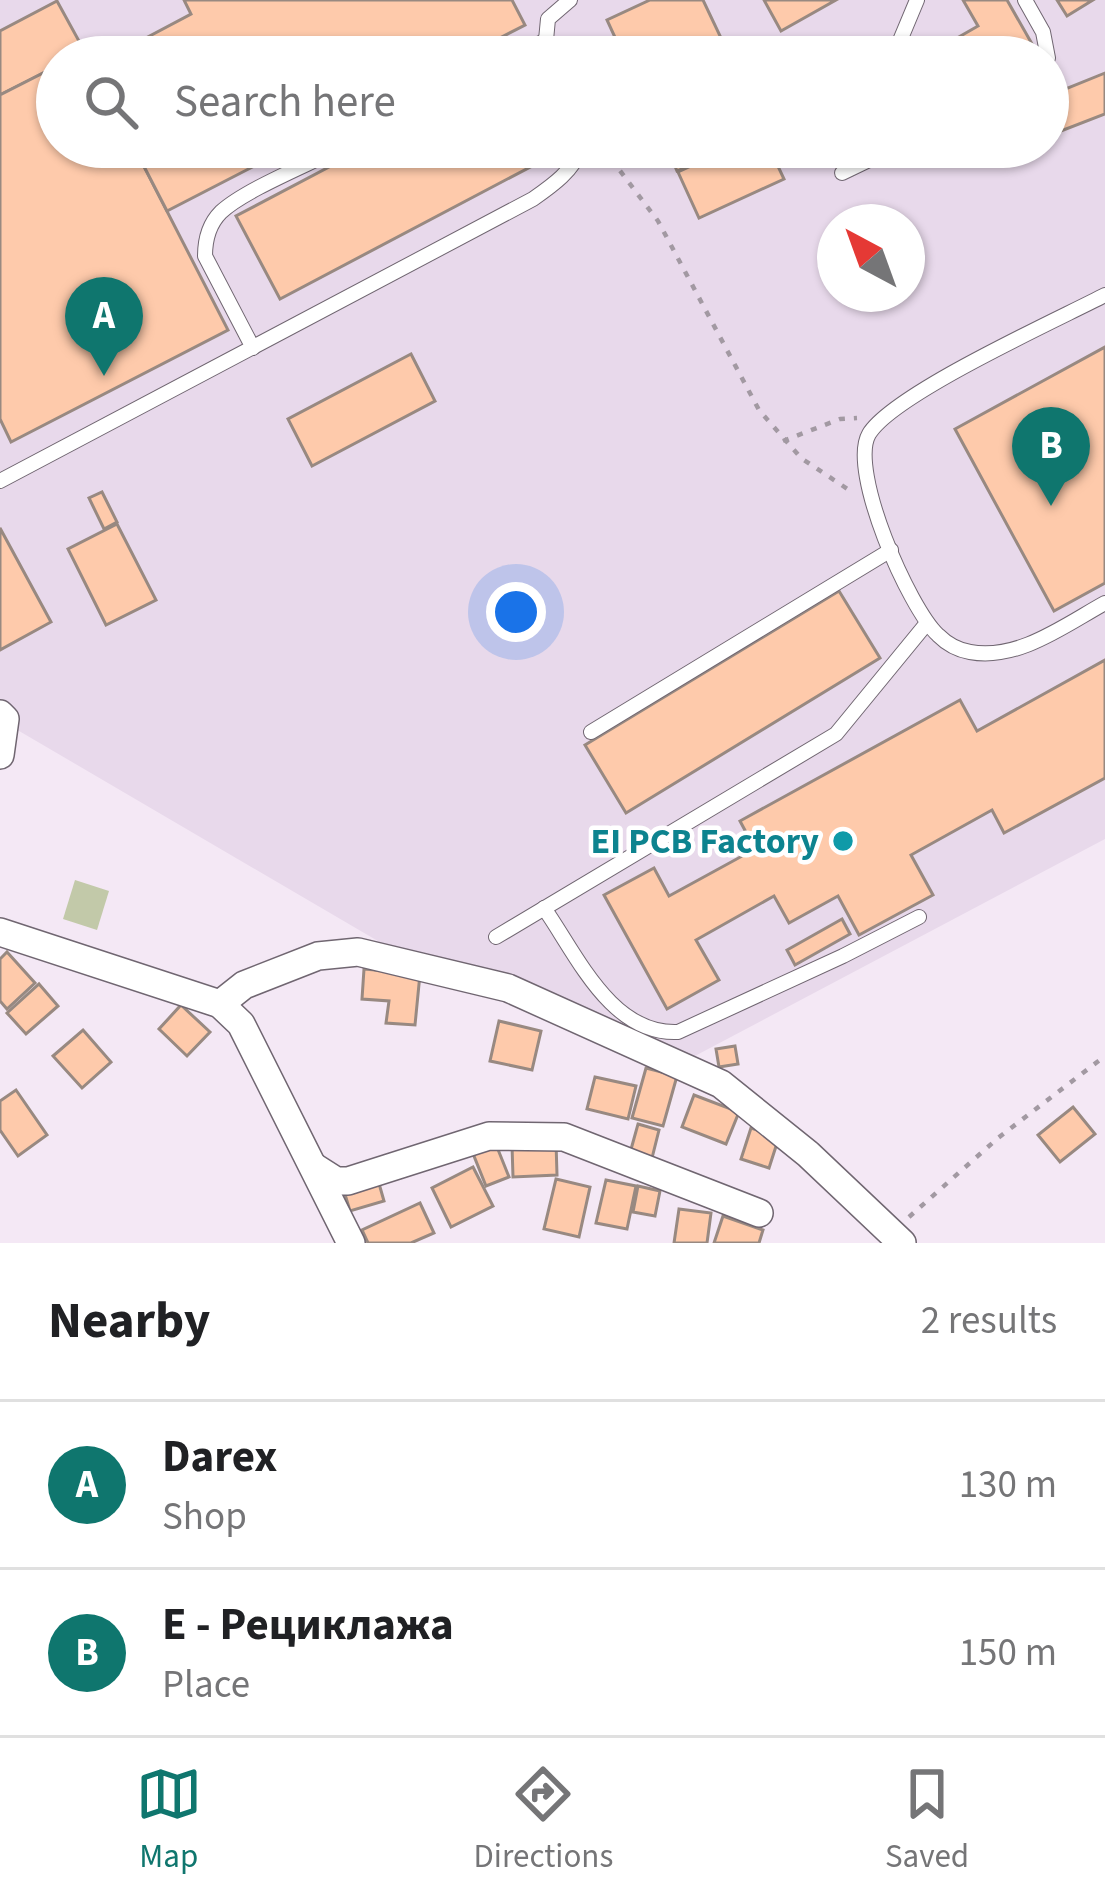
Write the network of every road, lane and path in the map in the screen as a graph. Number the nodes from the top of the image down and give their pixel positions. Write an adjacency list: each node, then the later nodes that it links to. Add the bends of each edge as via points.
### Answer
1 (570, 0): 4 (lane, via 548,19)
2 (917, 0): 5 (lane)
3 (1025, 0): 6 (lane)
4 (546, 36)
5 (902, 36)
6 (1044, 36)
7 (302, 168): 13 (lane, via 233,204 205,241 205,256)
8 (570, 168): 13 (lane, via 532,199)
9 (618, 168): 15 (path, via 658,221)
10 (851, 168): 11 (lane)
11 (842, 172)
12 (1105, 295): 14 (lane)
13 (253, 348): 16 (lane)
14 (887, 416): 15 (path, via 840,419); 17 (lane, via 863,450)
15 (783, 441): 17 (path)
16 (0, 482)
17 (872, 506): 18 (lane)
18 (892, 550): 20 (lane); 22 (lane)
19 (1105, 603): 20 (lane, via 1023,647 996,652 951,646)
20 (927, 623): 24 (lane, via 836,734)
21 (3, 717): 23 (street)
22 (592, 732)
23 (0, 755)
24 (544, 908): 25 (lane, via 616,1010 663,1033); 27 (lane)
25 (919, 917)
26 (0, 932): 28 (street)
27 (496, 937)
28 (220, 1004): 30 (street, via 241,1024); 32 (street, via 244,985 318,956 358,952 508,988 721,1084)
29 (1105, 1056): 32 (path, via 998,1138)
30 (314, 1167): 31 (street, via 348,1181 489,1136 564,1137); 33 (street)
31 (759, 1213)
32 (897, 1238)
33 (351, 1243)

